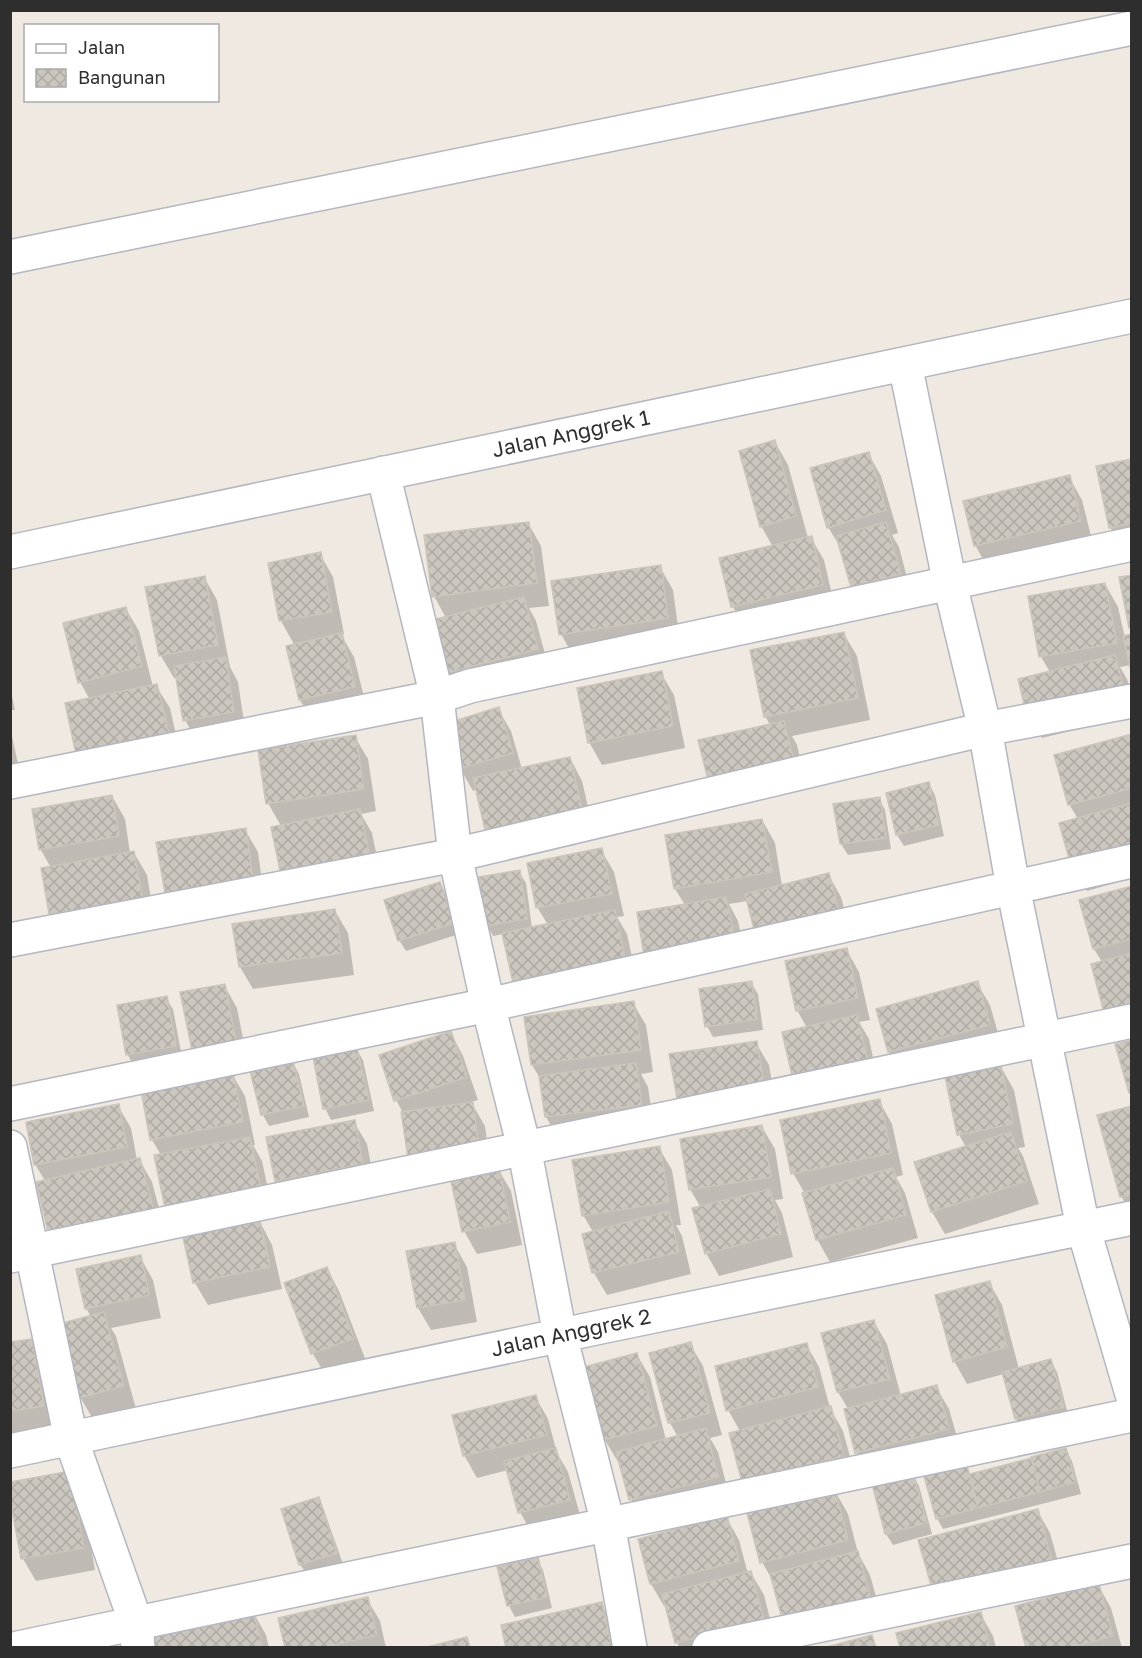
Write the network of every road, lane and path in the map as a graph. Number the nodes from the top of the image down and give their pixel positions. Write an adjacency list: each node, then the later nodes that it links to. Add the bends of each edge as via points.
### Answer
1 (1131, 28): 2 (street)
2 (10, 256)
3 (1131, 316): 4 (street, Jalan Anggrek 1)
4 (905, 364): 5 (street, Jalan Anggrek 1); 8 (street)
5 (383, 473): 7 (street, Jalan Anggrek 1); 9 (street)
6 (1131, 544): 8 (street)
7 (10, 552)
8 (950, 584): 9 (street, via 470,686); 11 (street)
9 (437, 697): 12 (street); 13 (street)
10 (1131, 701): 11 (street)
11 (985, 729): 13 (street); 15 (street)
12 (10, 782)
13 (455, 855): 16 (street); 17 (street)
14 (1131, 861): 15 (street)
15 (1013, 887): 17 (street); 19 (street)
16 (10, 940)
17 (488, 1005): 20 (street); 22 (street)
18 (1131, 1021): 19 (street)
19 (1045, 1038): 22 (street); 24 (street)
20 (10, 1104)
21 (10, 1147): 25 (street)
22 (524, 1147): 25 (street); 26 (street)
23 (1131, 1218): 24 (street, Jalan Anggrek 2)
24 (1083, 1227): 26 (street, Jalan Anggrek 2); 27 (street)
25 (21, 1254): 29 (street)
26 (560, 1335): 29 (street, Jalan Anggrek 2); 31 (street)
27 (1131, 1394)
28 (1131, 1415): 31 (street)
29 (71, 1439): 30 (street, Jalan Anggrek 2); 33 (street)
30 (10, 1451)
31 (608, 1524): 33 (street); 35 (street)
32 (1131, 1561): 36 (street)
33 (137, 1635): 34 (street)
34 (18, 1647)
35 (630, 1647)
36 (709, 1647)

